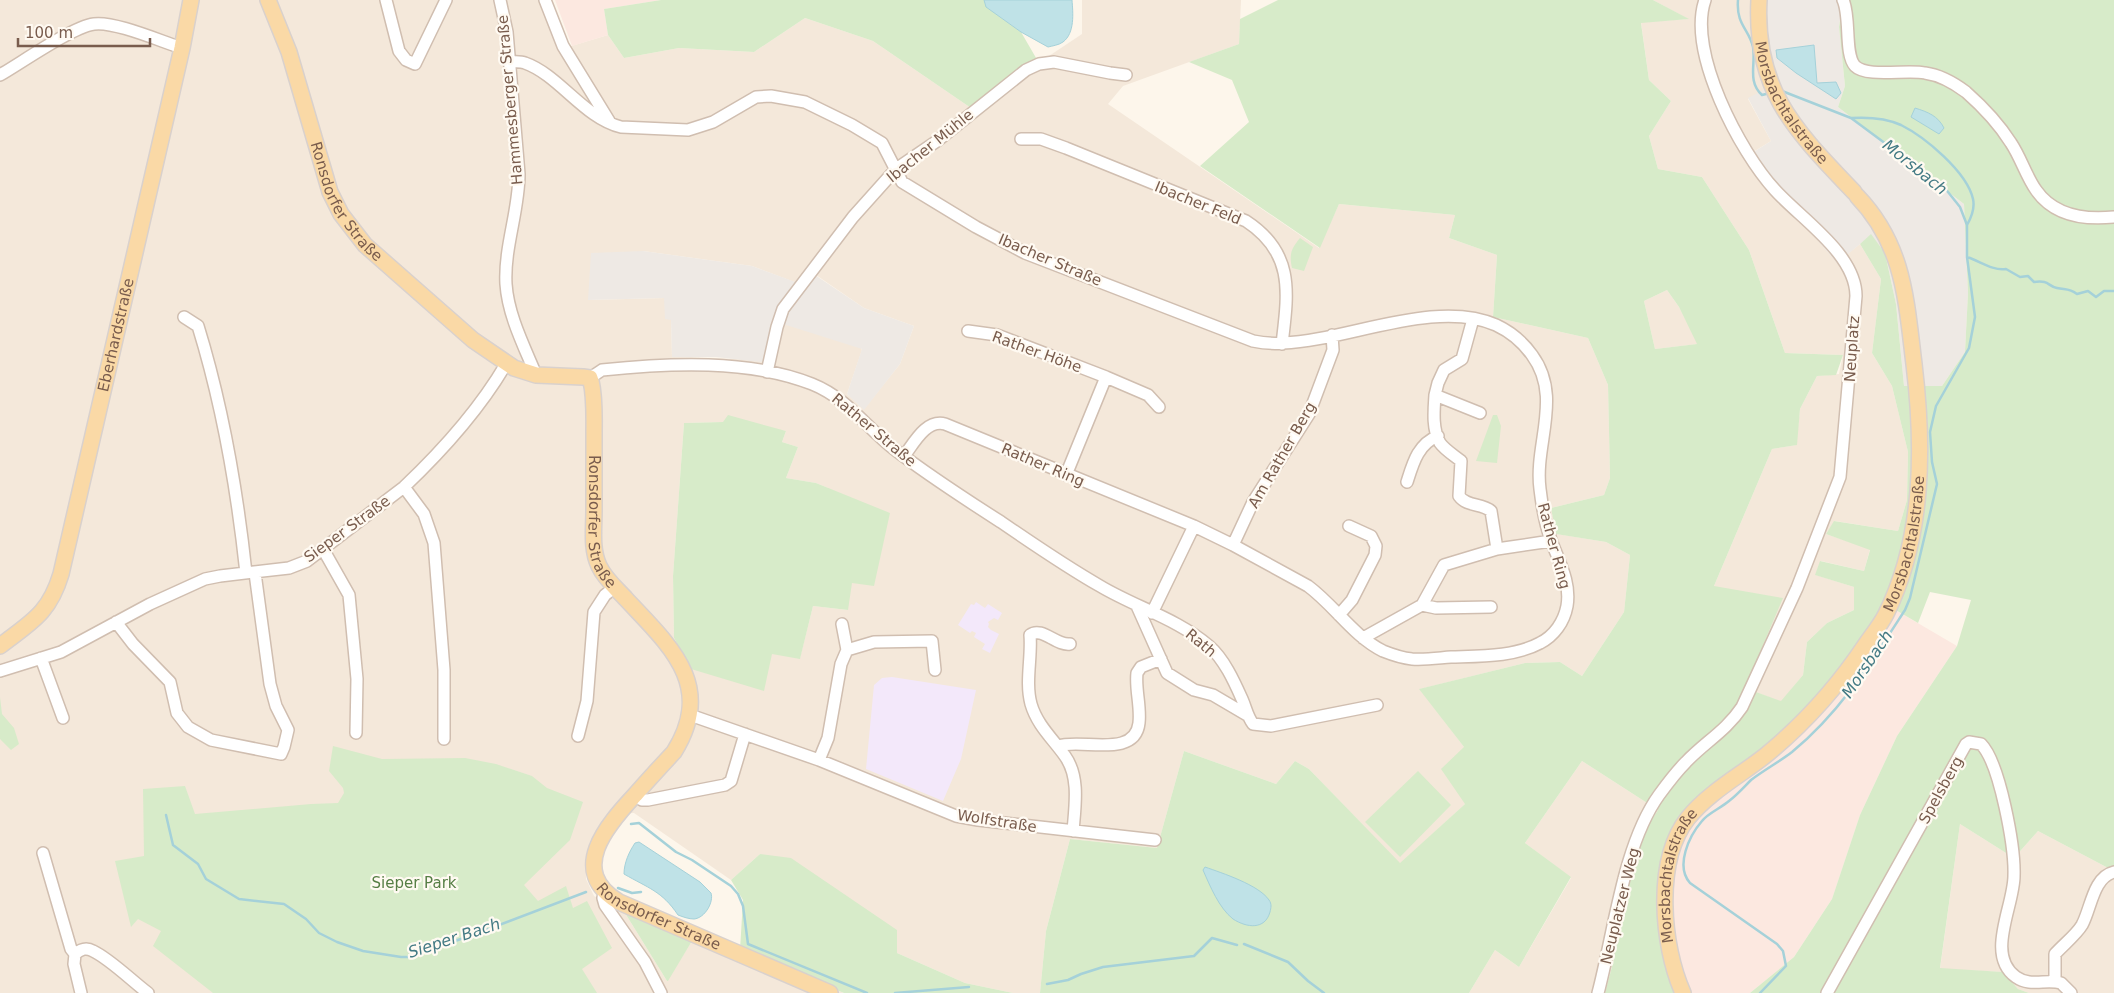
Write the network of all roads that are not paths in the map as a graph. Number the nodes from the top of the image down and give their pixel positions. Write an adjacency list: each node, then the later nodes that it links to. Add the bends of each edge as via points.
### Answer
1 (191, 0): 10 (main road, Eberhardstraße)
2 (268, 0): 23 (main road, Ronsdorfer Straße, via 289,52 330,192 341,214 365,245 473,340)
3 (386, 0): 4 (street, via 399,51 406,60 415,64)
4 (446, 0)
5 (500, 0): 11 (street, Hammesberger Straße)
6 (545, 0): 14 (street, via 568,55)
7 (1705, 0): 60 (street, Neuplatz, via 1701,20 1704,54 1711,77 1751,159 1775,190 1834,249 1852,274 1856,289 1840,477 1797,588)
8 (1759, 0): 83 (main road, Morsbachtalstraße, via 1764,65 1775,93 1801,135 1885,232 1895,255 1912,346 1919,491 1903,571 1885,616 1857,658 1828,696 1779,744 1696,809 1682,828 1668,867 1666,904 1668,944)
9 (1843, 0): 17 (street, via 1850,54 1853,65 1860,71 1925,72 1952,83 1997,124 2012,144 2035,190 2046,202 2057,210 2085,218)
10 (182, 48): 13 (street, via 109,25 95,24 75,31); 53 (main road, Eberhardstraße, via 61,574 46,608)
11 (509, 62): 14 (street, Ibacher Straße, via 524,62 539,71); 25 (street, Hammesberger Straße, via 519,186 506,285 521,343)
12 (1126, 74): 16 (street, Ibacher Mühle, via 1110,74 1054,62 1034,66 938,141)
13 (0, 75)
14 (611, 125): 16 (street, Ibacher Straße, via 688,130 713,122 756,97 794,99 820,108 882,143)
15 (1021, 139): 22 (street, Ibacher Feld, via 1041,139 1066,148 1256,228 1273,245 1284,268 1287,298)
16 (896, 169): 22 (street, Ibacher Straße, via 902,182 910,188 1025,253 1253,342); 24 (street, Ibacher Mühle, via 853,217 783,309)
17 (2114, 217)
18 (184, 317): 42 (street, via 198,326 216,390)
19 (1474, 319): 21 (street, Ibacher Straße, via 1444,316); 28 (street, via 1462,359 1444,370); 38 (street, Rather Ring, via 1512,333 1541,370 1548,407 1539,488)
20 (968, 331): 26 (street, Rather Höhe, via 997,335)
21 (1332, 335): 22 (street, Ibacher Straße); 39 (street, Am Rather Berg, via 1333,350 1309,414 1253,502)
22 (1282, 344)
23 (506, 364): 25 (main road, Ronsdorfer Straße); 35 (street, Sieper Straße, via 467,421)
24 (767, 372): 27 (street, Rather Straße, via 710,365 667,366 602,370); 32 (street, Rather Straße, via 804,381 834,395)
25 (536, 375): 27 (main road, Ronsdorfer Straße)
26 (1106, 377): 29 (street, Rather Höhe, via 1148,396); 33 (street)
27 (590, 378): 43 (main road, Ronsdorfer Straße, via 594,412 595,552 600,568)
28 (1435, 395): 30 (street); 31 (street)
29 (1158, 406)
30 (1480, 413)
31 (1438, 436): 34 (street, via 1427,440 1413,462); 41 (street, via 1441,444 1461,462 1459,489 1462,500 1491,511)
32 (904, 456): 33 (street, Rather Ring, via 928,426 941,423); 45 (street, Rather Straße, via 1058,561)
33 (1066, 475): 36 (street, Rather Ring)
34 (1407, 482)
35 (404, 487): 40 (street, Sieper Straße); 67 (street, via 424,514 434,543 444,670)
36 (1194, 526): 39 (street, Rather Ring); 47 (street)
37 (1348, 526): 48 (street, via 1371,536 1376,546 1375,556 1352,600)
38 (1551, 541): 41 (street); 51 (street, Rather Ring, via 1566,580 1568,595 1563,620 1555,631 1531,648 1506,653 1414,659 1391,654)
39 (1233, 545): 48 (street, Rather Ring, via 1308,586)
40 (324, 549): 42 (street, Sieper Straße, via 289,568); 64 (street, via 349,595 357,679)
41 (1497, 549): 44 (street, via 1444,565)
42 (251, 573): 49 (street, Sieper Straße, via 205,579); 49 (street, via 270,684 288,734 281,754 211,740 195,732 176,713 170,682)
43 (615, 587): 61 (main road, Ronsdorfer Straße, via 676,656 689,691); 66 (street, via 605,595 594,612 587,701)
44 (1422, 605): 46 (street, via 1436,608); 51 (street)
45 (1137, 606): 47 (street, Rather Straße); 56 (street)
46 (1491, 607)
47 (1152, 613): 62 (street, Rath, via 1193,634 1211,648 1238,689)
48 (1339, 614): 51 (street, Rather Ring)
49 (116, 622): 55 (street, Sieper Straße, via 61,652)
50 (842, 624): 54 (street)
51 (1362, 638)
52 (1070, 644): 68 (street, via 1064,645 1039,633 1030,635 1032,706 1039,722)
53 (0, 646)
54 (846, 650): 57 (street, via 874,642 932,641); 69 (street, via 828,738)
55 (41, 658): 58 (street, Sieper Straße); 63 (street)
56 (1161, 659): 62 (street, via 1168,673 1184,684 1213,695); 68 (street, via 1137,672 1139,724 1132,737 1115,745 1067,743)
57 (935, 670)
58 (0, 671)
59 (1377, 705): 62 (street, via 1271,726 1253,724)
60 (1742, 707): 82 (street, Neuplatzer Weg, via 1731,722 1686,762 1649,811 1624,882)
61 (690, 715): 65 (street, Wolfstraße); 70 (main road, Ronsdorfer Straße, via 674,752)
62 (1247, 715)
63 (63, 718)
64 (356, 733)
65 (745, 734): 69 (street, Wolfstraße); 70 (street, via 731,781 648,800)
66 (578, 736)
67 (444, 739)
68 (1058, 746): 71 (street, via 1070,764 1074,778)
69 (819, 760): 71 (street, Wolfstraße, via 956,816)
70 (635, 795): 75 (main road, Ronsdorfer Straße, via 608,827 595,854 596,875)
71 (1073, 831): 72 (street, Wolfstraße)
72 (1156, 840)
73 (43, 853): 76 (street)
74 (2114, 872): 77 (street, via 2099,882 2081,926 2054,954)
75 (605, 892): 80 (street, via 605,905 636,947); 81 (main road, Ronsdorfer Straße, via 648,916)
76 (75, 954): 78 (street, via 74,964); 79 (street, via 81,949 93,950)
77 (2055, 982): 84 (street, Spelsberg, via 2022,981 2011,972 2003,957 2002,936 2014,875 2009,833 1993,764 1980,744 1969,742); 85 (street, via 2061,983)
78 (81, 993)
79 (148, 993)
80 (661, 993)
81 (830, 993)
82 (1598, 993)
83 (1683, 993)
84 (1827, 993)
85 (2071, 993)

